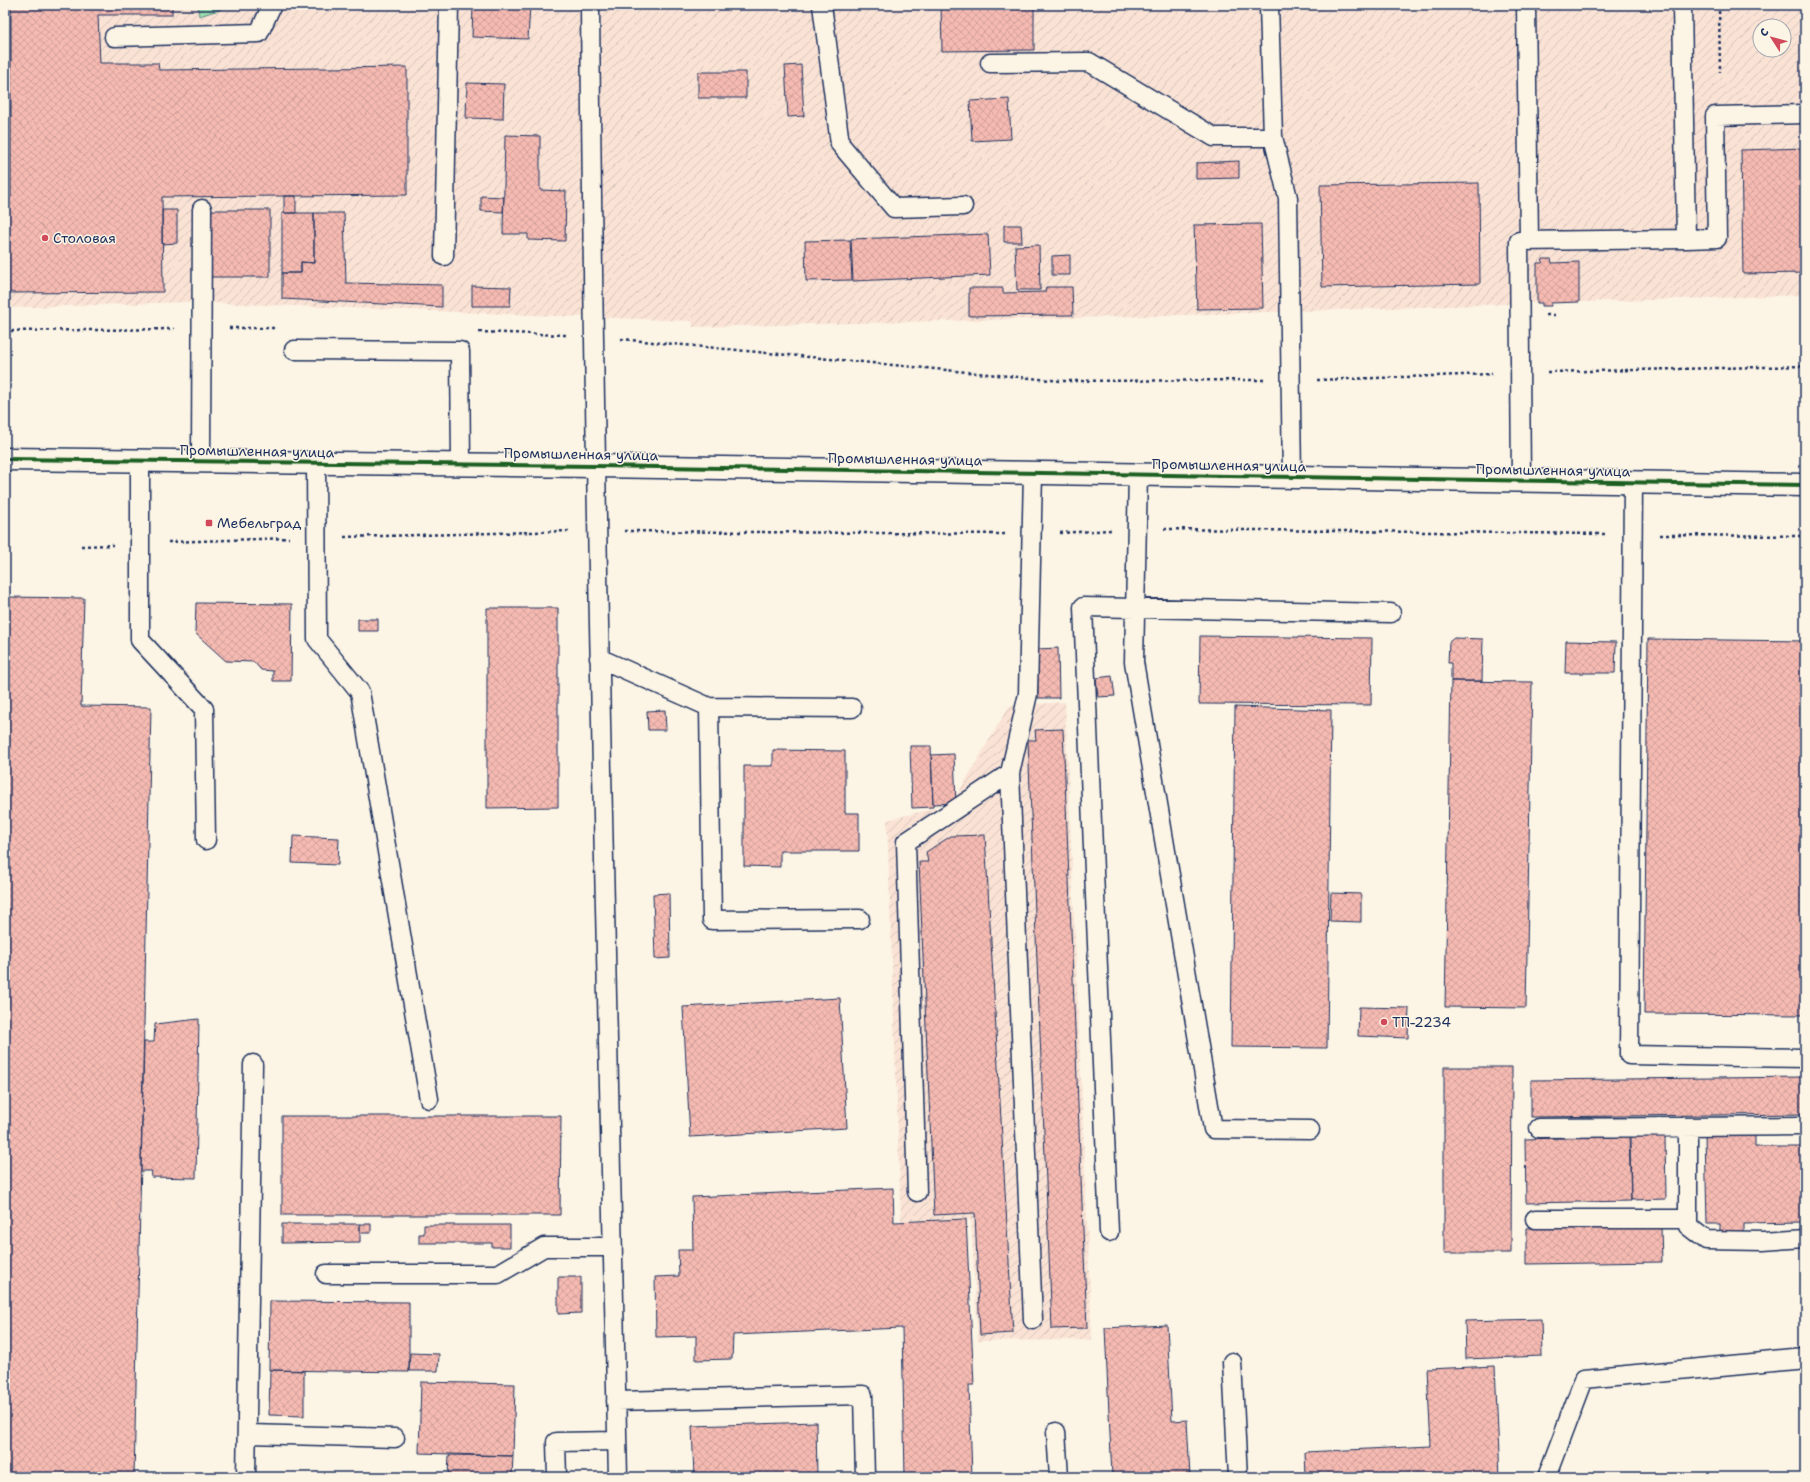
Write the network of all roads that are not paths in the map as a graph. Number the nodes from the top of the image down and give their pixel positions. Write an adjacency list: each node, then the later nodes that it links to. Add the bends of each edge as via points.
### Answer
1 (272, 5): 8 (lane, via 259,33)
2 (449, 5): 16 (lane)
3 (590, 5): 23 (lane)
4 (822, 5): 12 (lane, via 840,144 894,208)
5 (1269, 5): 11 (lane)
6 (1526, 5): 15 (lane)
7 (1682, 5): 14 (lane)
8 (114, 37)
9 (990, 63): 11 (lane, via 1089,62 1214,137)
10 (1805, 114): 14 (lane, via 1715,116 1717,238)
11 (1273, 137): 26 (lane, via 1288,198)
12 (963, 206)
13 (202, 209): 20 (lane)
14 (1686, 238): 15 (lane)
15 (1529, 241): 27 (lane, via 1518,242)
16 (444, 256)
17 (294, 350): 22 (lane, via 460,351)
18 (5, 459): 19 (street, Промышленная улица)
19 (140, 460): 20 (street, Промышленная улица); 36 (lane, via 140,640 204,708)
20 (201, 461): 21 (street, Промышленная улица)
21 (316, 462): 22 (street, Промышленная улица); 40 (lane, via 317,639 360,692)
22 (460, 464): 23 (street, Промышленная улица)
23 (596, 466): 24 (street, Промышленная улица); 32 (lane)
24 (1033, 472): 25 (street, Промышленная улица); 35 (lane, via 1028,694)
25 (1138, 474): 26 (street, Промышленная улица); 30 (lane)
26 (1292, 477): 27 (street, Промышленная улица)
27 (1521, 480): 28 (street, Промышленная улица)
28 (1633, 482): 29 (street, Промышленная улица); 38 (lane, via 1629,1055)
29 (1805, 485)
30 (1135, 608): 31 (lane); 44 (lane, via 1134,662 1213,1128); 48 (lane, via 1084,607)
31 (1391, 613)
32 (599, 658): 33 (lane); 50 (lane)
33 (709, 707): 34 (lane); 37 (lane, via 712,920)
34 (852, 708)
35 (1010, 773): 45 (lane, via 906,842); 52 (lane)
36 (206, 840)
37 (860, 919)
38 (1805, 1058)
39 (253, 1064): 57 (lane)
40 (429, 1099)
41 (1805, 1126): 42 (lane)
42 (1688, 1127): 43 (lane); 47 (lane)
43 (1539, 1128)
44 (1310, 1130)
45 (917, 1192)
46 (1535, 1219): 47 (lane)
47 (1688, 1219): 49 (lane, via 1688,1226 1706,1240 1763,1241)
48 (1109, 1232)
49 (1805, 1238)
50 (613, 1247): 51 (lane, via 544,1247 498,1274); 55 (lane)
51 (326, 1274)
52 (1034, 1320)
53 (1805, 1358): 66 (lane, via 1584,1379)
54 (1232, 1362): 65 (lane)
55 (616, 1401): 59 (lane); 63 (lane, via 863,1396)
56 (1056, 1432): 64 (lane)
57 (247, 1434): 58 (lane); 60 (lane)
58 (395, 1438)
59 (618, 1442): 61 (lane, via 556,1442); 62 (lane)
60 (246, 1477)
61 (557, 1477)
62 (618, 1477)
63 (866, 1477)
64 (1059, 1477)
65 (1238, 1477)
66 (1547, 1477)

